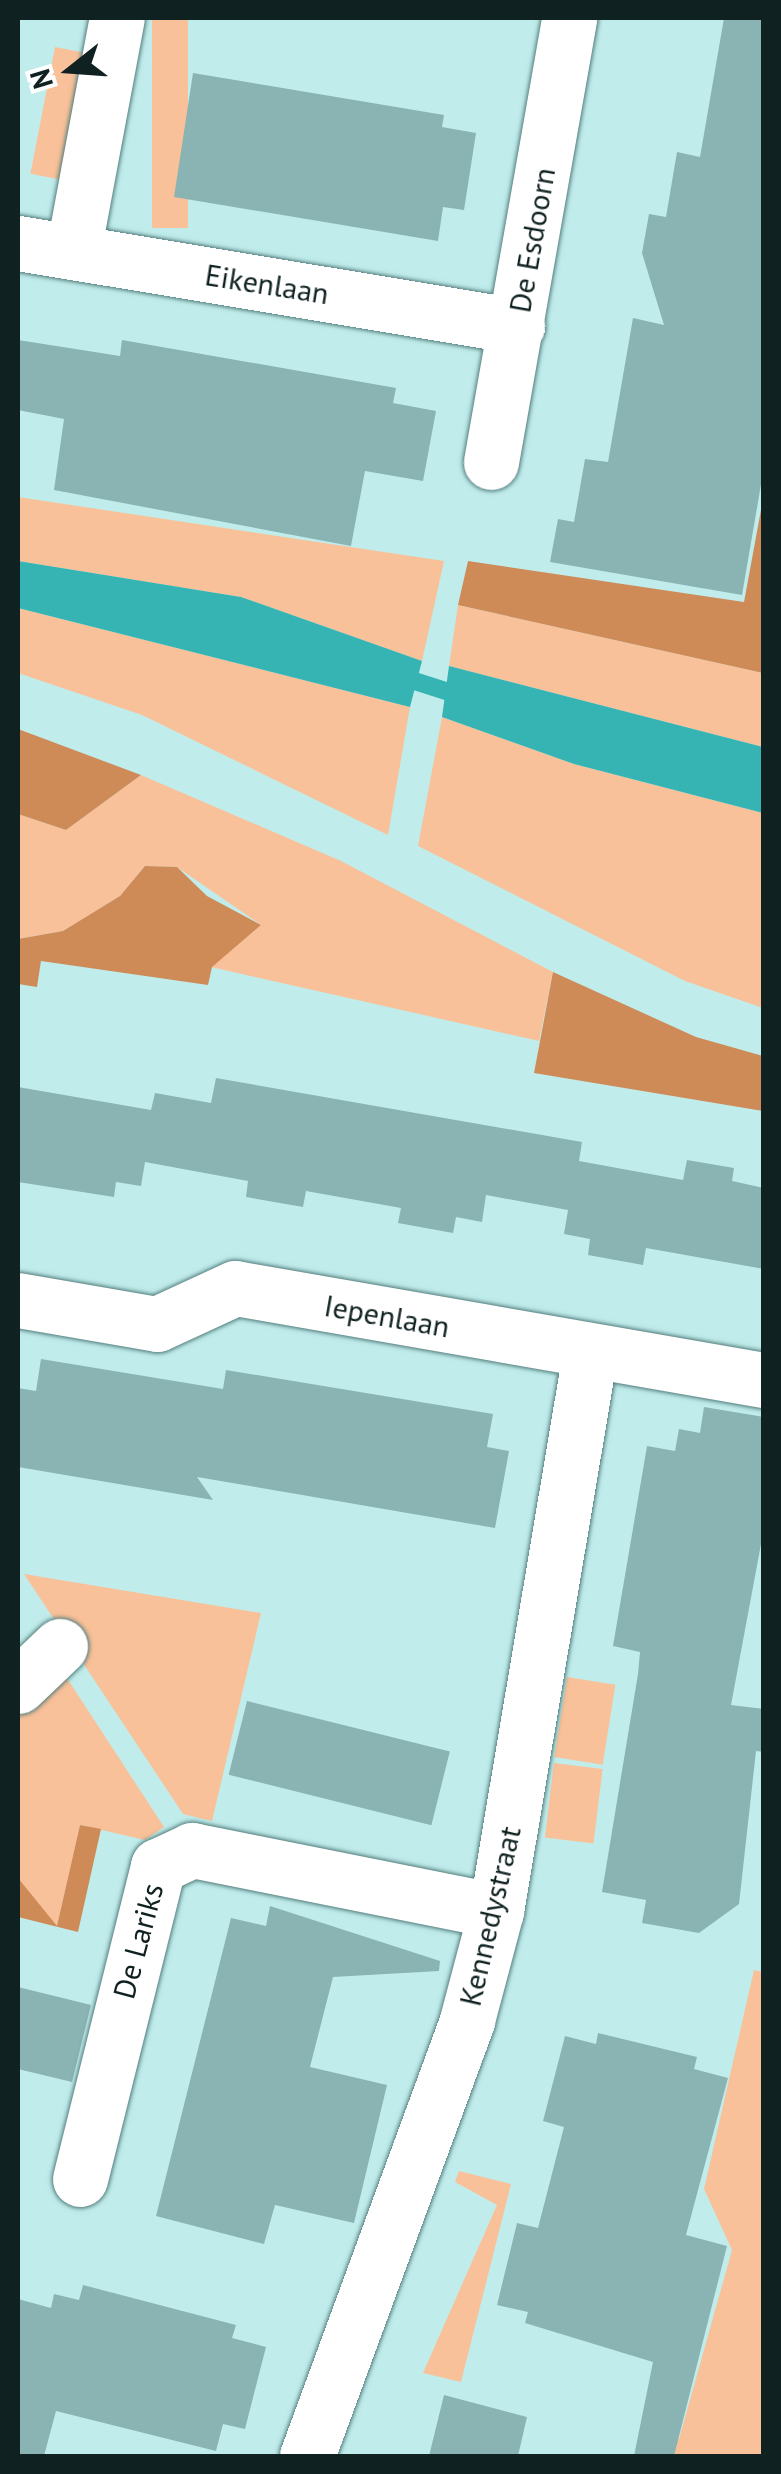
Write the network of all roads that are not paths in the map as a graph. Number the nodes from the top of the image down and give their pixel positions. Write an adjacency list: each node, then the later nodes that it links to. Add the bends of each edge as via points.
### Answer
1 (117, 18): 4 (street)
2 (569, 18): 5 (street, De Esdoorn)
3 (18, 243): 4 (street, Eikenlaan)
4 (73, 252): 5 (street, Eikenlaan)
5 (517, 326): 6 (street, De Esdoorn)
6 (490, 462)
7 (18, 1300): 8 (street, Iepenlaan, via 157,1324 236,1288)
8 (590, 1353): 9 (street, Iepenlaan); 12 (street, Kennedystraat)
9 (764, 1380)
10 (60, 1646): 11 (street)
11 (18, 1686)
12 (496, 1911): 13 (street, De Lariks, via 192,1850 158,1866); 14 (street, Kennedystraat, via 467,2020)
13 (80, 2180)
14 (307, 2456)

